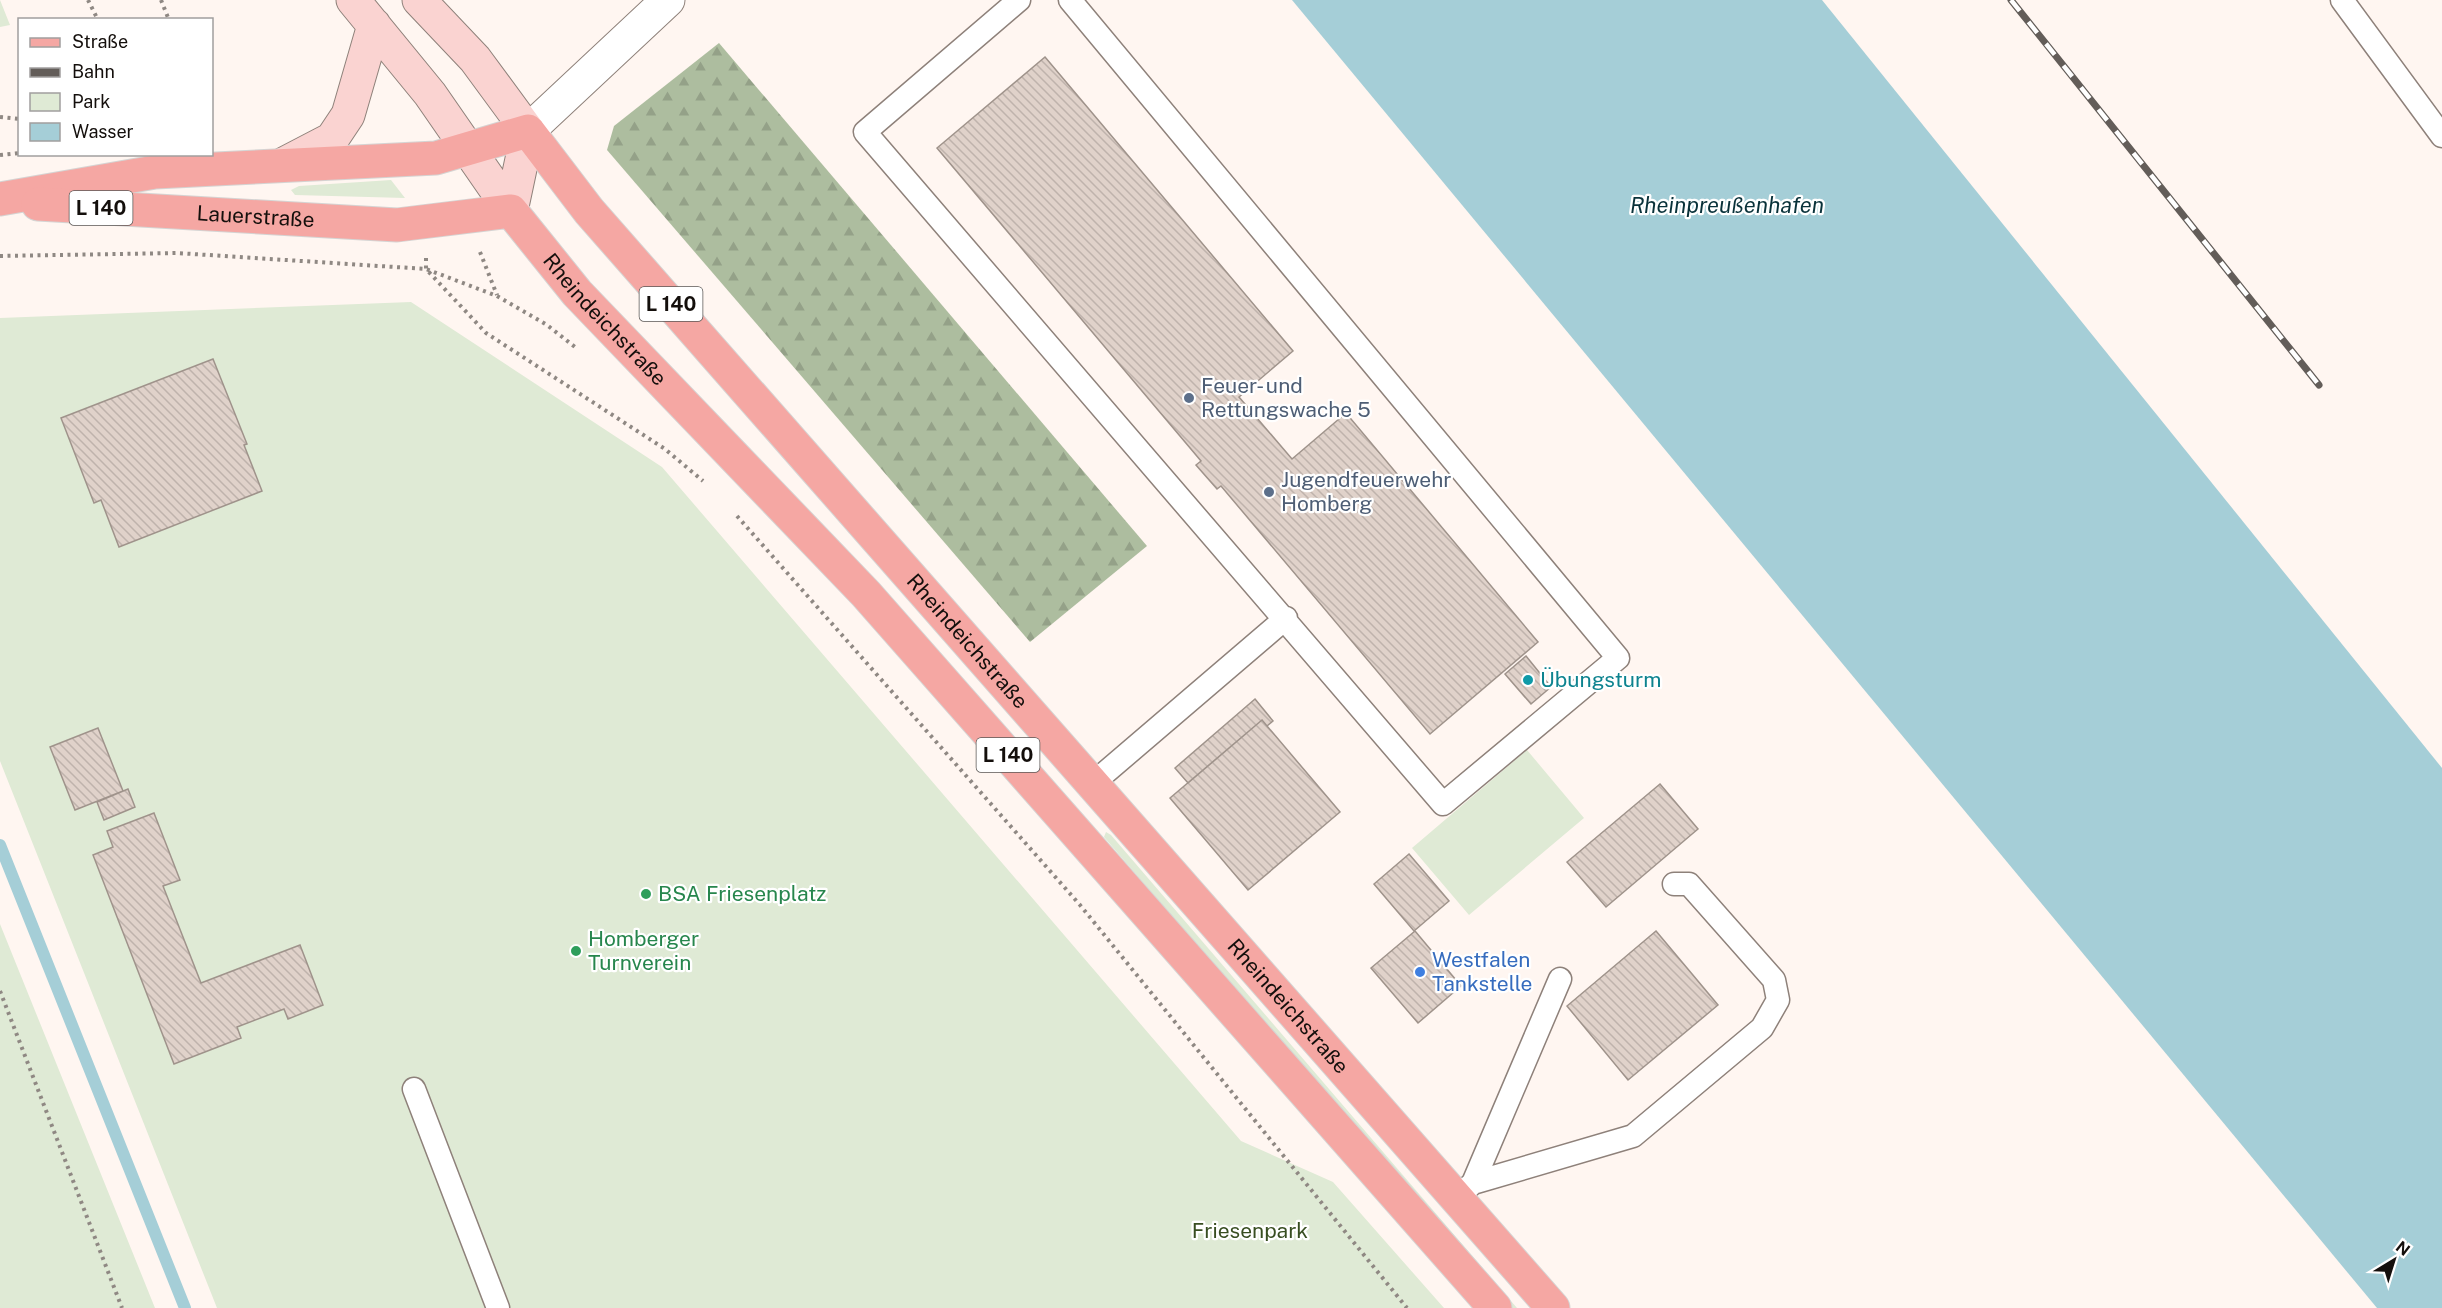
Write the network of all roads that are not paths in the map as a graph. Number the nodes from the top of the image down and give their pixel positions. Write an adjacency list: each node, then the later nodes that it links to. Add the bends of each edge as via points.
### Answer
1 (353, 0): 8 (main road, Rheindeichstraße)
2 (419, 0): 9 (main road, Rheindeichstraße, via 475,59)
3 (668, 0): 9 (street)
4 (1070, 0): 15 (lane, via 1618,658 1443,804)
5 (2342, 0): 10 (lane)
6 (1017, 1): 7 (lane)
7 (992, 8): 15 (lane, via 865,132)
8 (374, 25): 11 (main road, Rheindeichstraße); 12 (main road, L 140, via 348,115 332,139)
9 (528, 131): 11 (main road, L 140); 14 (main road); 16 (main road, Rheindeichstraße / L 140, via 589,211)
10 (2442, 136)
11 (469, 147): 12 (main road, Lauerstraße / L 140, via 436,158); 14 (main road, Rheindeichstraße / L 140)
12 (284, 164): 13 (main road, Lauerstraße / L 140, via 155,172)
13 (0, 201): 14 (main road, Lauerstraße / L 140, via 397,225)
14 (511, 211): 22 (main road, Rheindeichstraße / L 140, via 577,292 866,594)
15 (1286, 618): 16 (lane)
16 (1092, 784): 20 (main road, Rheindeichstraße / L 140)
17 (1674, 884): 20 (lane, via 1689,884 1774,980 1778,1000 1762,1028 1633,1136)
18 (1560, 979): 20 (lane)
19 (414, 1089): 21 (lane)
20 (1464, 1191): 23 (main road, Rheindeichstraße / L 140)
21 (498, 1308)
22 (1495, 1308)
23 (1553, 1308)

